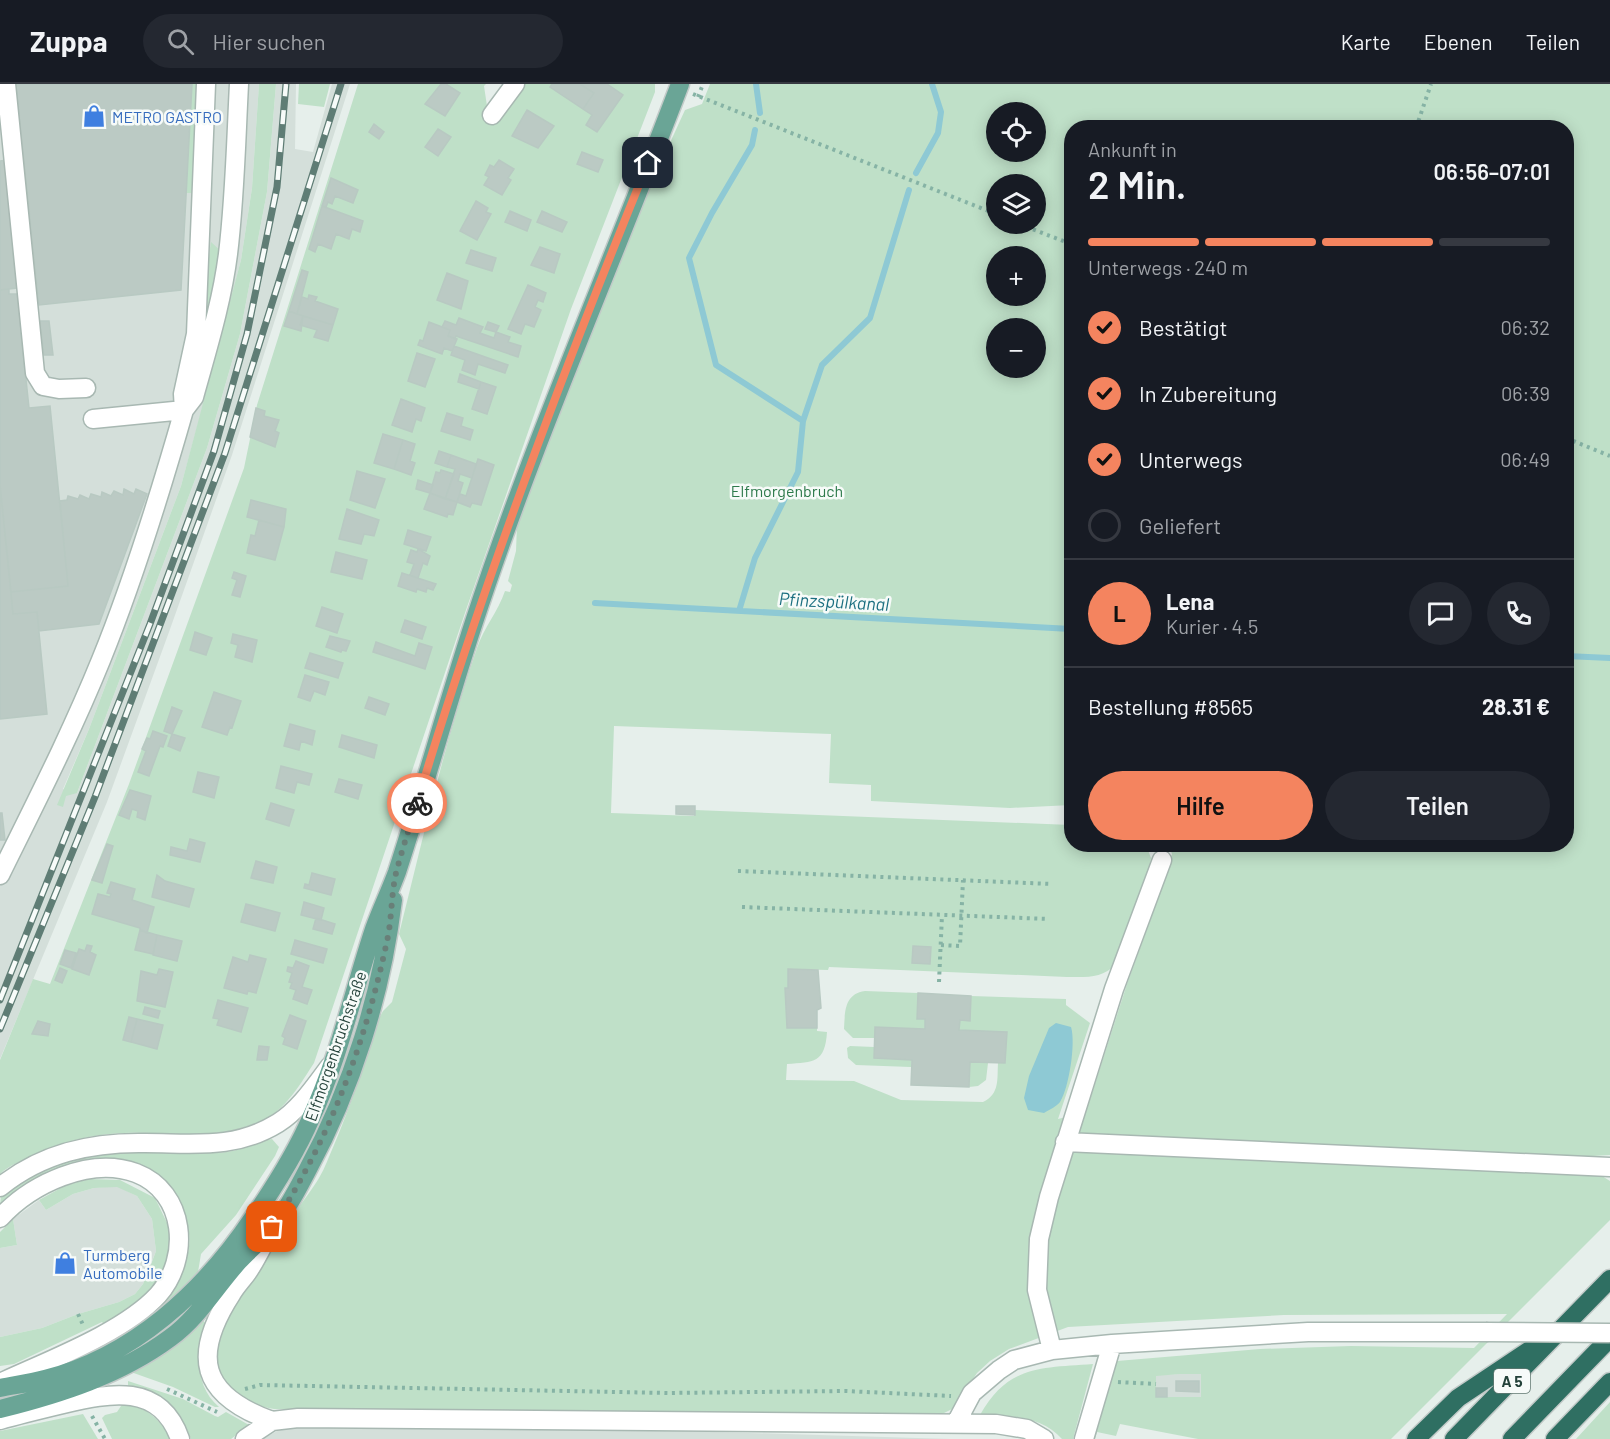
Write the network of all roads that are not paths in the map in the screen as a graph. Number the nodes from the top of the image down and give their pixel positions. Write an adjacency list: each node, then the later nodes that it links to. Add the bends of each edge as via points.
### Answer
1 (6, 84): 7 (lane, via 35,373 43,386)
2 (206, 84): 8 (lane, via 196,334 183,393)
3 (239, 84): 8 (lane, via 226,264 194,397)
4 (514, 84): 6 (lane)
5 (680, 86): 11 (main road, Elfmorgenbruchstraße, via 553,402 487,583)
6 (492, 115)
7 (86, 388)
8 (184, 410): 9 (lane); 12 (lane, via 153,517 101,660)
9 (93, 419)
10 (1162, 860): 14 (lane, via 1113,989)
11 (396, 874): 13 (main road, Elfmorgenbruchstraße, via 374,929); 18 (main road, Elfmorgenbruchstraße, via 388,938 350,1076 319,1148)
12 (0, 875)
13 (332, 1065): 16 (lane, via 293,1111 255,1136 222,1143 83,1146 31,1165); 26 (main road, Elfmorgenbruchstraße, via 312,1118 282,1175 196,1289 144,1333 113,1352 46,1379)
14 (1065, 1142): 15 (lane); 24 (lane, via 1048,1197 1037,1264 1037,1290)
15 (1610, 1167)
16 (0, 1187)
17 (0, 1218): 26 (lane, via 48,1183 89,1169 120,1170 136,1174 162,1192 178,1223 181,1240 171,1277 147,1305 60,1357)
18 (272, 1227): 27 (main road, Elfmorgenbruchstraße, via 213,1296 163,1343 87,1383); 29 (lane, via 221,1311 207,1347 210,1375 217,1389 251,1414)
19 (1610, 1279): 20 (highway, A 5)
20 (1570, 1323): 35 (highway, via 1458,1398); 36 (highway, A 5)
21 (1610, 1334): 23 (lane, bridge, via 1308,1332)
22 (1610, 1338): 37 (highway, A 5)
23 (1112, 1344): 24 (lane); 34 (lane)
24 (1052, 1350): 30 (lane, via 1014,1360 999,1370 972,1394)
25 (1610, 1382): 38 (highway)
26 (0, 1386)
27 (0, 1409)
28 (0, 1419): 31 (lane, via 120,1393 164,1410)
29 (272, 1421): 30 (lane, via 298,1418); 32 (lane)
30 (956, 1423): 33 (lane, via 1011,1425)
31 (180, 1439)
32 (245, 1439)
33 (1044, 1439)
34 (1084, 1439)
35 (1416, 1439)
36 (1454, 1439)
37 (1512, 1439)
38 (1556, 1439)

